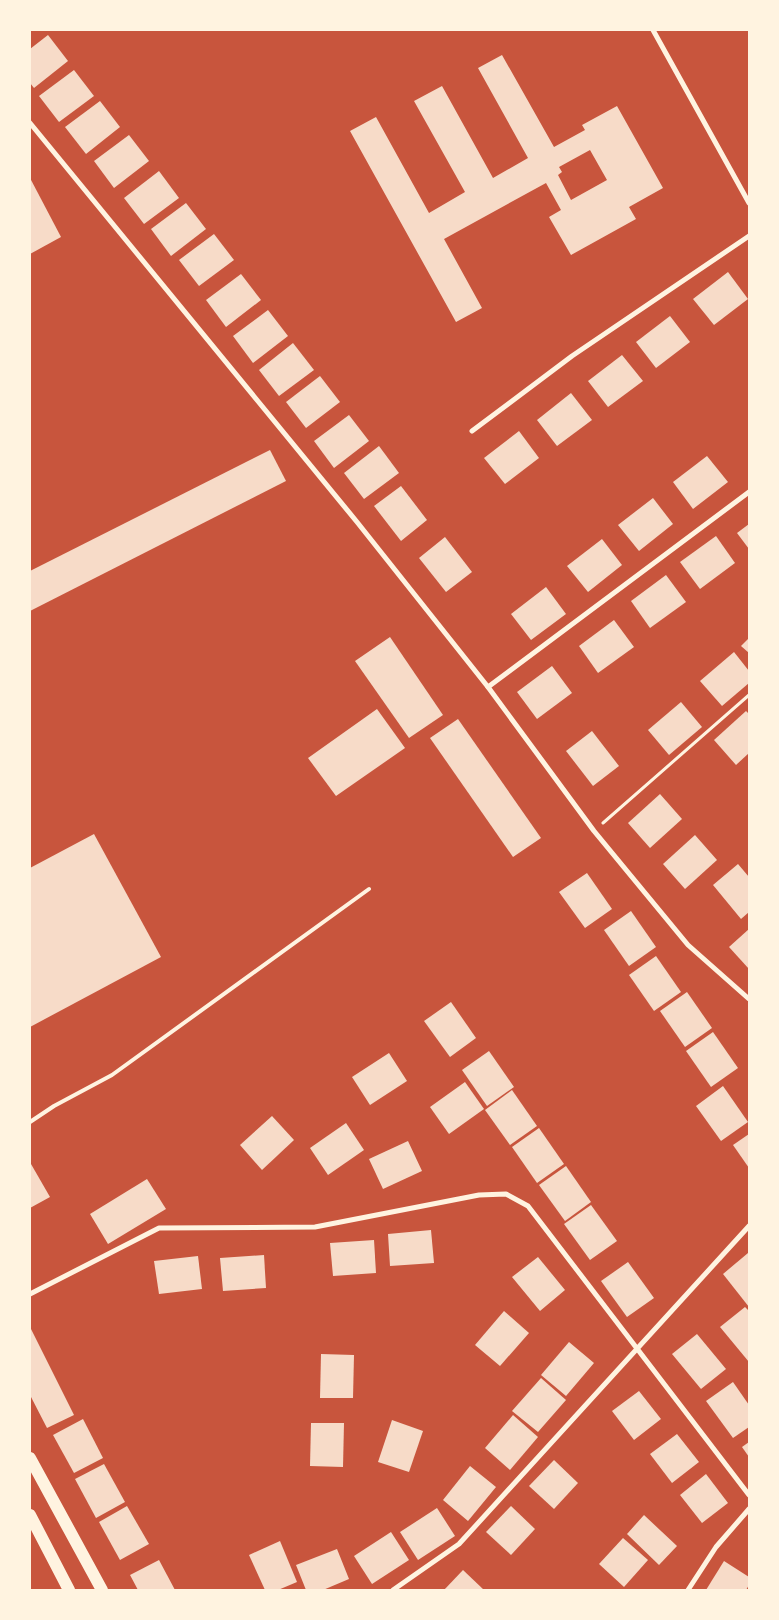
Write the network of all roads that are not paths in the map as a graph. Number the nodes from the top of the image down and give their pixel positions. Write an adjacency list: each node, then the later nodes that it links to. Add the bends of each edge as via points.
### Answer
1 (653, 30): 3 (street)
2 (30, 122): 7 (street)
3 (749, 203)
4 (749, 236): 5 (street, via 572,356)
5 (472, 431)
6 (749, 492): 7 (street)
7 (488, 687): 9 (street, via 594,831 688,945)
8 (369, 889): 10 (lane, via 112,1075)
9 (749, 999)
10 (30, 1122)
11 (749, 1226): 13 (street)
12 (30, 1294): 13 (street, via 159,1228 316,1227 479,1195 506,1194 528,1206)
13 (636, 1349): 15 (street); 20 (street, via 459,1544)
14 (30, 1458): 19 (main road)
15 (749, 1495)
16 (749, 1509): 21 (street, via 716,1547)
17 (30, 1516): 18 (main road)
18 (69, 1590)
19 (102, 1590)
20 (392, 1590)
21 (688, 1590)

